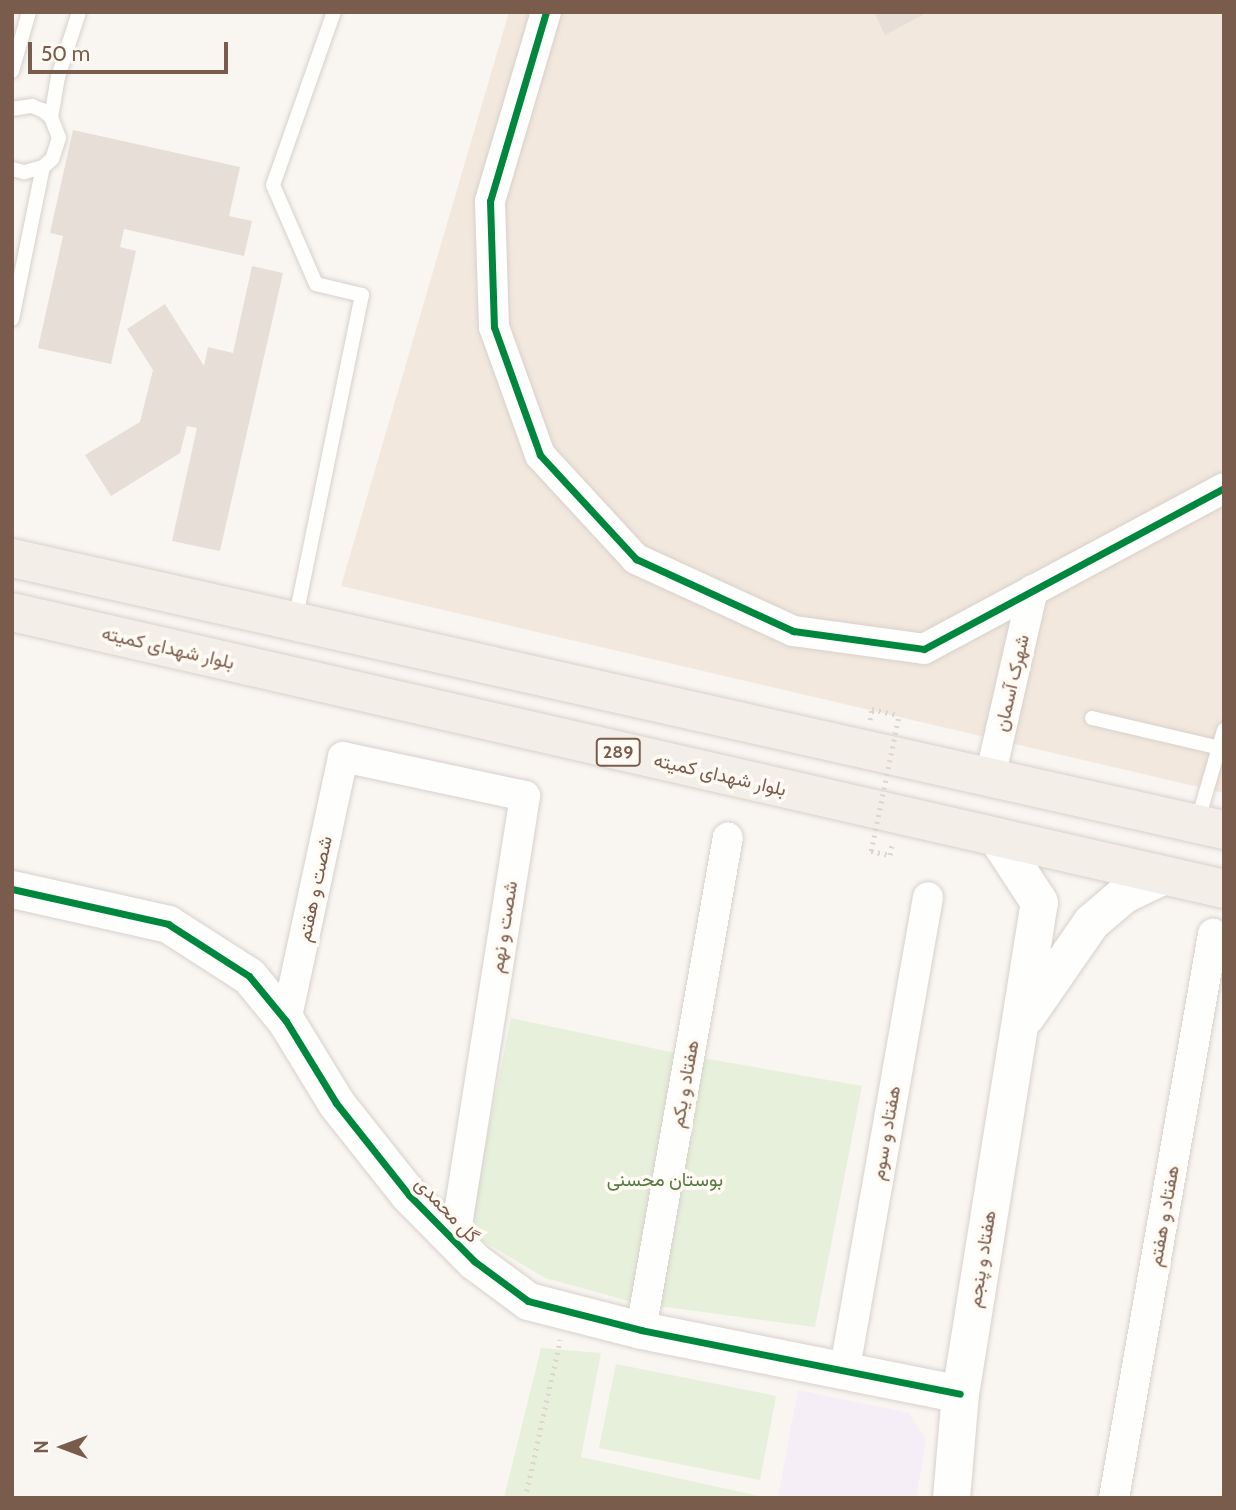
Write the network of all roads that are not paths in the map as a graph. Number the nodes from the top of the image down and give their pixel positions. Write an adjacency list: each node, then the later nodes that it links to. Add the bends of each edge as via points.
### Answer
1 (29, 12): 5 (lane)
2 (79, 12): 7 (lane, via 58,76)
3 (334, 12): 15 (lane, via 273,186 316,284 362,295)
4 (546, 12): 13 (street, via 490,201 494,327 540,455 636,559 793,631 925,649)
5 (12, 71)
6 (12, 109): 7 (lane, via 32,106)
7 (51, 117): 8 (lane, via 58,149)
8 (43, 167): 9 (lane, via 24,172); 10 (lane)
9 (12, 169)
10 (12, 318)
11 (1224, 488): 13 (street)
12 (12, 558): 15 (main road)
13 (1033, 590): 20 (street, شهرک آسمان)
14 (12, 612): 23 (main road, بلوار شهدای کمیته / 289)
15 (294, 622): 20 (main road)
16 (1091, 718): 18 (lane)
17 (1224, 730): 18 (lane)
18 (1221, 748): 21 (lane)
19 (343, 757): 29 (street, شصت و هفتم); 31 (street, شصت و نهم, via 526,796)
20 (990, 777): 21 (main road)
21 (1210, 827)
22 (728, 838): 32 (street, هفتاد و یکم)
23 (996, 838): 24 (main road, بلوار شهدای کمیته / 289); 30 (street, هفتاد و پنجم, via 1039,902)
24 (1164, 875): 26 (main road, بلوار شهدای کمیته / 289); 30 (street, via 1124,894 1091,922)
25 (12, 889): 29 (street, گل محمدی, via 168,925 249,976)
26 (1224, 889)
27 (928, 897): 33 (street, هفتاد و سوم)
28 (1213, 934): 36 (street, هفتاد و هفتم)
29 (286, 1021): 31 (street, گل محمدی, via 336,1103 409,1195)
30 (1021, 1022): 34 (street, هفتاد و پنجم)
31 (454, 1242): 32 (street, گل محمدی, via 528,1301)
32 (641, 1330): 33 (street, گل محمدی)
33 (845, 1368): 34 (street, گل محمدی)
34 (960, 1394): 35 (street, هفتاد و پنجم)
35 (951, 1498)
36 (1114, 1498)

